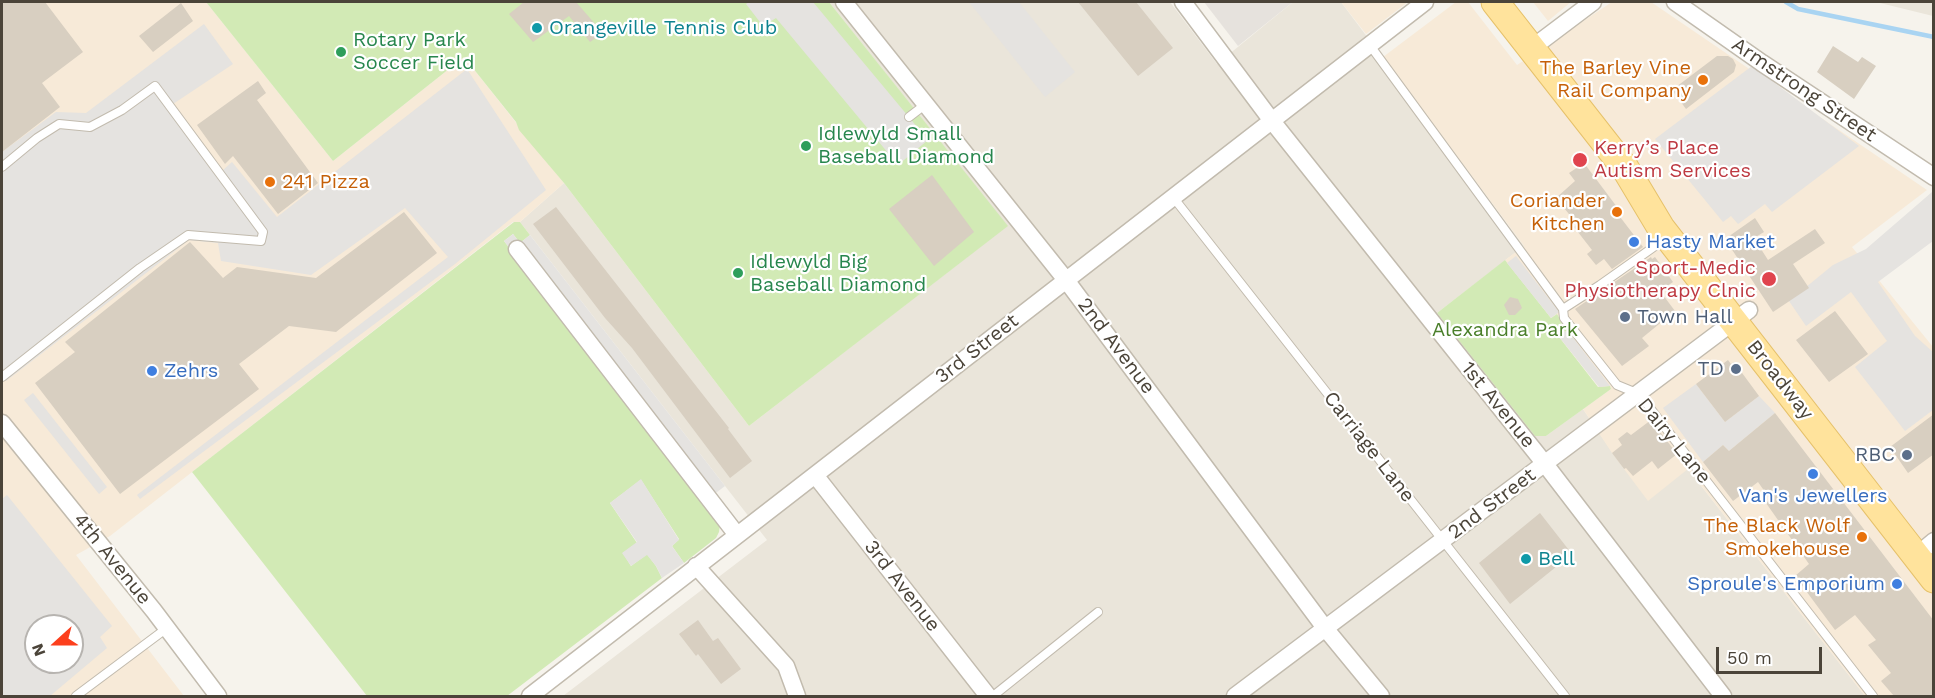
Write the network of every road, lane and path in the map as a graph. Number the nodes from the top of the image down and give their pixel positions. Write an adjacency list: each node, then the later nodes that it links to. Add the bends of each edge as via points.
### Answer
1 (844, 2): 9 (street, 2nd Avenue)
2 (1183, 2): 11 (street, 1st Avenue)
3 (1425, 2): 7 (street, 3rd Street)
4 (1495, 2): 8 (main road, Broadway)
5 (1593, 2): 8 (street)
6 (1675, 2): 13 (street, Armstrong Street)
7 (1370, 44): 11 (street, 3rd Street); 19 (lane, Dairy Lane)
8 (1532, 48): 14 (main road, Broadway)
9 (926, 104): 10 (lane); 18 (street, 2nd Avenue)
10 (909, 117)
11 (1272, 121): 15 (street, 3rd Street); 24 (street, 1st Avenue)
12 (2, 168): 21 (lane, via 59,124 90,128 155,86 263,232 261,241 188,235)
13 (1934, 177)
14 (1632, 178): 16 (main road, Broadway); 20 (main road, Broadway, via 1676,218)
15 (1173, 197): 18 (street, 3rd Street); 27 (lane, Carriage Lane)
16 (1668, 237): 19 (lane); 20 (main road, Broadway)
17 (517, 249): 26 (street)
18 (1066, 280): 25 (street, 3rd Street); 33 (street, 2nd Avenue)
19 (1563, 309): 22 (lane, Dairy Lane, via 1564,318 1617,386)
20 (1742, 316): 22 (street, 2nd Street); 28 (main road, Broadway)
21 (2, 377)
22 (1639, 394): 24 (street, 2nd Street); 44 (lane, Dairy Lane)
23 (2, 423): 32 (street, 4th Avenue)
24 (1545, 464): 27 (street, 2nd Street); 43 (street, 1st Avenue)
25 (815, 476): 26 (street, 3rd Street); 38 (street, 3rd Avenue)
26 (737, 535): 29 (street, 3rd Street)
27 (1443, 541): 33 (street, 2nd Street); 42 (lane, Carriage Lane)
28 (1928, 548): 30 (main road, Broadway)
29 (696, 566): 36 (street, 3rd Street); 37 (street, via 786,666)
30 (1934, 579)
31 (1098, 612): 39 (lane)
32 (167, 628): 34 (lane); 35 (street, 4th Avenue)
33 (1326, 628): 40 (street, 2nd Street); 41 (street, 2nd Avenue)
34 (76, 696)
35 (218, 696)
36 (530, 696)
37 (797, 696)
38 (988, 696)
39 (993, 696)
40 (1235, 696)
41 (1381, 696)
42 (1564, 696)
43 (1722, 696)
44 (1873, 696)

